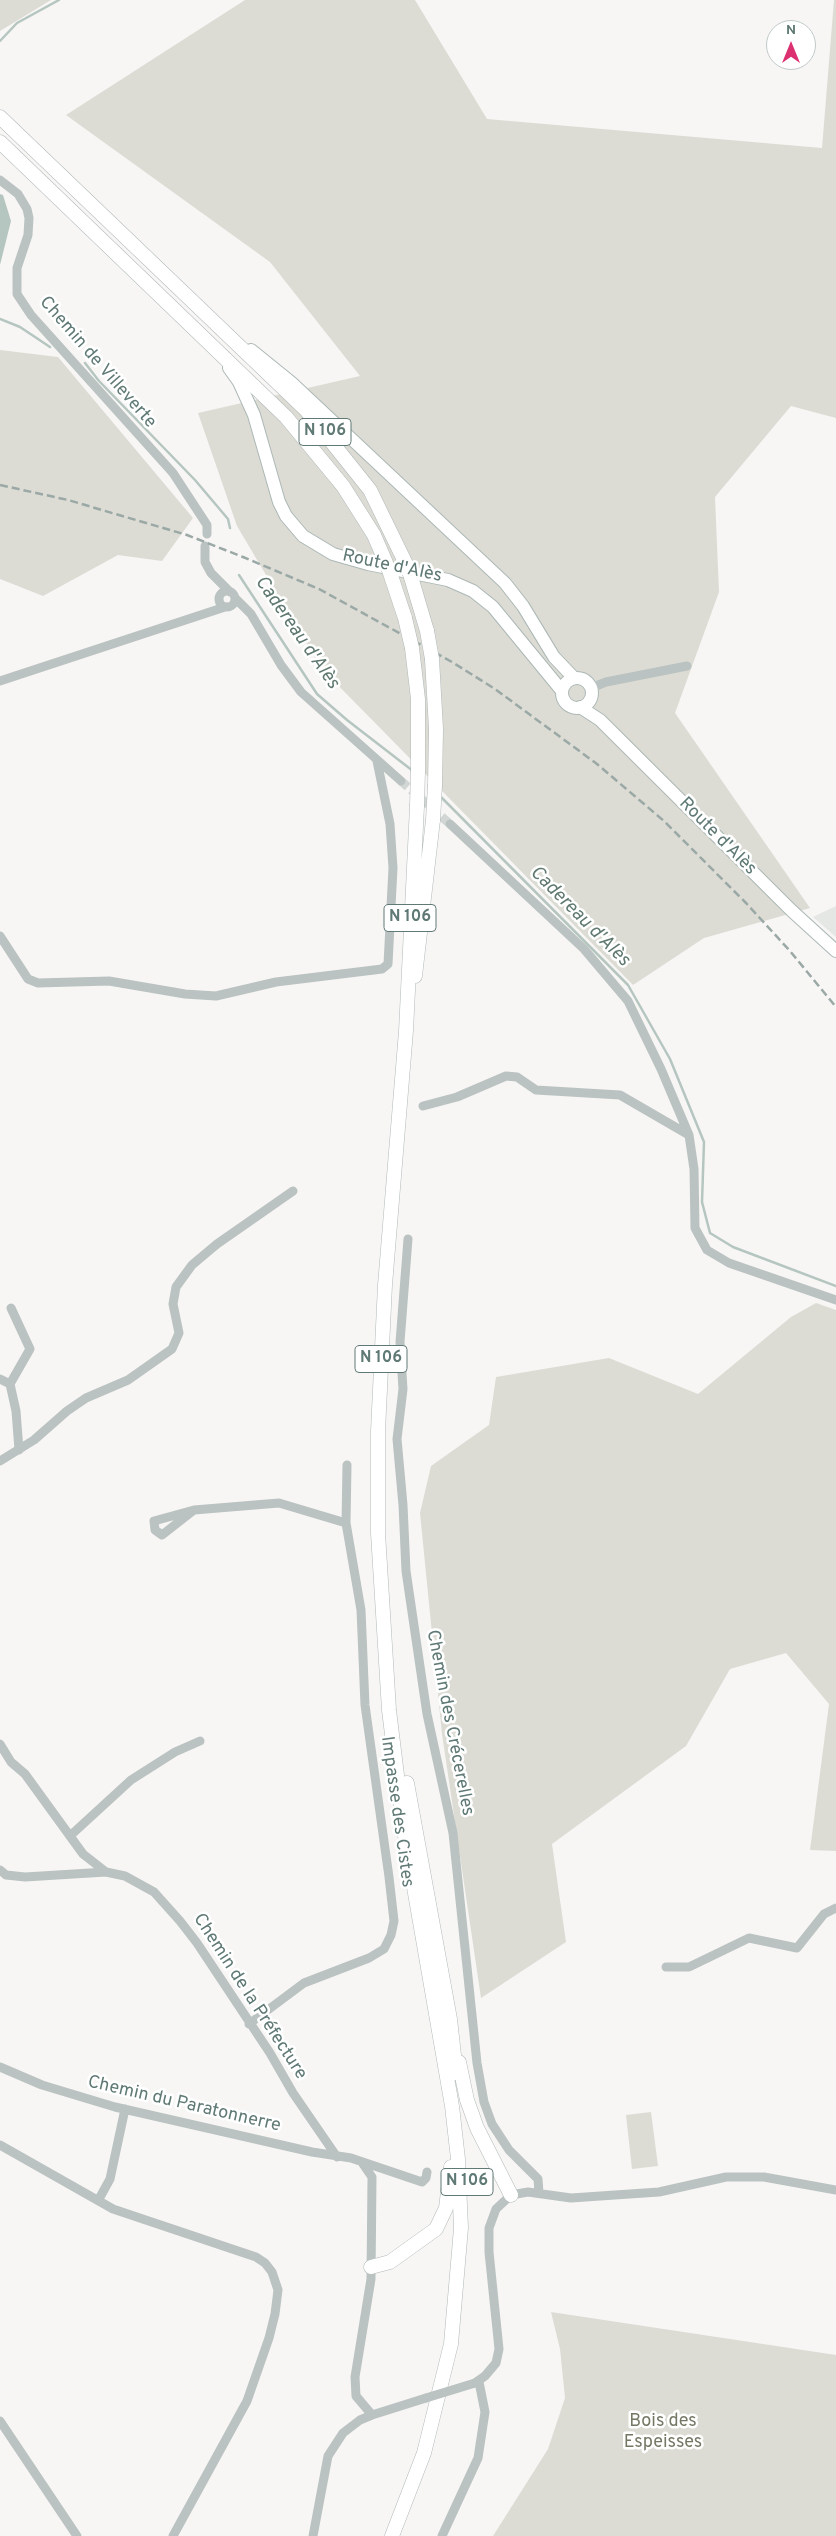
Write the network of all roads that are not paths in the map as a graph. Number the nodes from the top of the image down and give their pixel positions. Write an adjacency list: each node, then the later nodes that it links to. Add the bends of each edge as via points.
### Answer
1 (0, 117): 4 (main road, N 106)
2 (0, 142): 5 (main road, N 106)
3 (0, 180): 6 (street, Chemin de Villeverte, via 18,194 30,218 17,268 17,294 31,315 172,473 207,525)
4 (214, 320): 10 (main road, via 293,384 505,583 554,657); 21 (main road, N 106, bridge, via 306,410 354,468 381,509 409,571 427,631 436,729 435,785 417,965)
5 (212, 346): 12 (main road, Route d'Alès, via 247,397 278,502 303,536 333,554 448,580 473,591 493,607); 21 (main road, N 106, bridge, via 261,390 328,466 359,509 388,568 405,618 418,699 417,806)
6 (207, 534)
7 (205, 546): 8 (street, via 205,562)
8 (227, 602): 11 (street); 16 (street, via 251,614 301,692)
9 (687, 666): 13 (street, via 606,682)
10 (574, 678): 12 (main road); 13 (main road, via 582,679)
11 (0, 681)
12 (562, 691): 14 (main road, via 567,704)
13 (590, 693): 14 (main road); 15 (main road, Route d'Alès)
14 (580, 707): 15 (main road, Route d'Alès)
15 (600, 720): 20 (main road, Route d'Alès)
16 (377, 761): 17 (street); 19 (street, via 390,824 393,868 388,964 384,968 276,982 216,996 109,981 38,983 28,978)
17 (401, 781)
18 (450, 824): 23 (street, via 584,949 628,1001)
19 (0, 936)
20 (836, 951)
21 (406, 1031): 35 (main road, N 106, via 385,1285 377,1473 380,1578)
22 (423, 1106): 23 (street, via 457,1097 506,1076 517,1077 536,1090 620,1095)
23 (689, 1136): 26 (street, via 694,1169 695,1228 707,1250 729,1263)
24 (293, 1191): 30 (street, via 192,1265 176,1287 172,1304 179,1333 172,1349 128,1380 86,1398)
25 (408, 1239): 53 (street, Chemin des Crécerelles, via 400,1342 403,1389 397,1438 406,1571 428,1714 453,1833 484,2102 492,2124 508,2150 538,2179)
26 (836, 1300)
27 (11, 1308): 29 (street, via 30,1349)
28 (0, 1379): 29 (street)
29 (10, 1384): 30 (street)
30 (19, 1450): 31 (street)
31 (0, 1461)
32 (347, 1465): 34 (street, Impasse des Cistes)
33 (194, 1510): 34 (street, via 278,1503)
34 (346, 1524): 44 (street, Impasse des Cistes, via 361,1610 365,1705 394,1921 384,1949 304,1983)
35 (390, 1688): 43 (main road, N 106); 46 (main road, N 106, via 403,1824)
36 (200, 1740): 38 (street, via 131,1780)
37 (0, 1744): 38 (street, Chemin de la Préfecture)
38 (70, 1835): 40 (street, Chemin de la Préfecture, via 83,1854)
39 (0, 1870): 40 (street, via 6,1876 24,1877)
40 (106, 1872): 44 (street, Chemin de la Préfecture, via 125,1876 154,1892 197,1943)
41 (836, 1908): 42 (street, via 824,1914 798,1948 749,1938 689,1967)
42 (666, 1967)
43 (450, 2019): 54 (main road, via 467,2100 477,2128); 64 (main road, N 106, via 466,2168 466,2282 459,2345 442,2421)
44 (249, 2024): 49 (street, Chemin de la Préfecture)
45 (0, 2067): 47 (street, Chemin du Paratonnerre, via 50,2087)
46 (452, 2106): 56 (main road, via 450,2188 442,2219 431,2234 390,2262); 63 (main road, N 106, via 461,2228 452,2336 424,2453)
47 (125, 2109): 49 (street, Chemin du Paratonnerre); 55 (street, via 110,2179)
48 (0, 2145): 55 (street)
49 (337, 2157): 50 (street, Chemin du Paratonnerre, via 351,2158)
50 (363, 2164): 51 (street, Chemin du Paratonnerre, via 422,2182); 56 (street, via 372,2177)
51 (427, 2172)
52 (836, 2190): 53 (street, via 764,2177 726,2177 659,2192 571,2198)
53 (538, 2193): 54 (street)
54 (511, 2195): 57 (street, via 490,2220 489,2252 499,2349 496,2363)
55 (99, 2199): 61 (street, via 113,2209 256,2257 272,2272 278,2290 269,2338 247,2401)
56 (371, 2266): 58 (street, via 355,2377 356,2396)
57 (477, 2382): 58 (street, bridge); 65 (street, via 485,2412 478,2458)
58 (372, 2415): 62 (street, via 360,2420 334,2445 325,2466)
59 (0, 2421): 60 (street)
60 (77, 2536)
61 (173, 2536)
62 (313, 2536)
63 (392, 2536)
64 (402, 2536)
65 (442, 2536)

